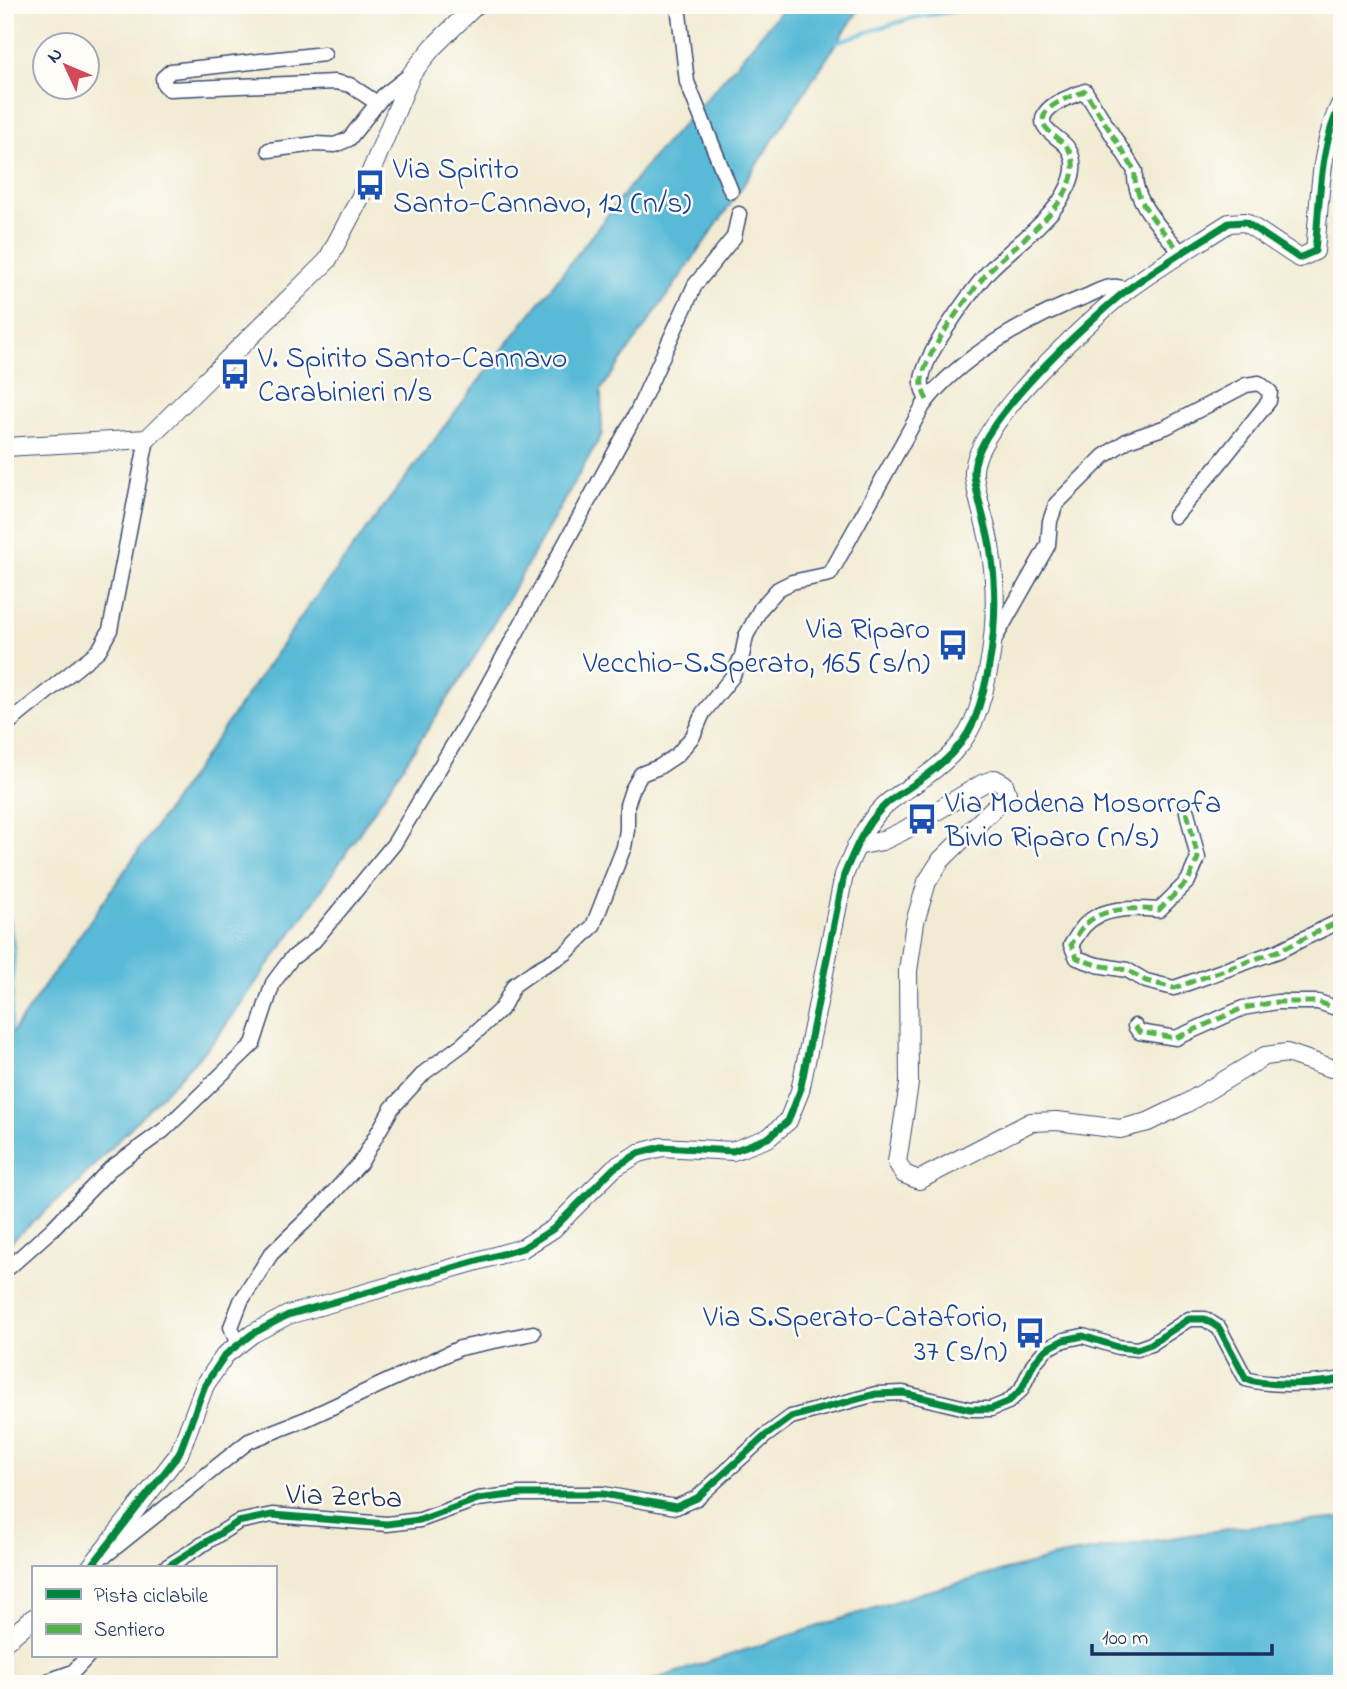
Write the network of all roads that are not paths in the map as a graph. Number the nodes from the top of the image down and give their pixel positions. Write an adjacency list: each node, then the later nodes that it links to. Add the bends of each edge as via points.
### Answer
1 (476, 5): 4 (street)
2 (678, 5): 8 (street, via 687,82)
3 (324, 54): 5 (street, via 171,71 163,84 169,89 335,82 350,85)
4 (412, 73): 5 (street); 13 (street, via 360,198 327,261)
5 (377, 103): 7 (street, via 349,139 335,145)
6 (1341, 103): 10 (street, via 1322,175 1315,251 1298,258 1245,222 1229,223)
7 (269, 150)
8 (731, 191)
9 (739, 214): 24 (street, via 734,237 695,285 637,412 477,705 394,844 273,983 253,1044 164,1130 110,1169)
10 (1182, 254): 11 (street); 12 (street, via 1148,211 1134,183 1135,170 1085,91 1065,99 1046,111 1043,119 1044,126 1068,148 1074,172 1044,220 989,271 932,351 921,383)
11 (1128, 289): 12 (street, via 1112,287 1025,323 982,351); 16 (street, via 1053,356 992,427 978,451 974,473 996,589)
12 (927, 400): 26 (street, via 830,573 778,589 761,608 732,677 703,713 693,736 677,755 641,774 627,805 624,847 593,926 566,953 514,985 502,1008 425,1072 392,1108 361,1162 271,1254 241,1301 231,1327)
13 (147, 439): 14 (street); 17 (street, via 110,630 99,650)
14 (5, 447)
15 (1175, 516): 16 (street, via 1269,401 1270,392 1259,383 1128,440 1104,456 1056,504 1048,545)
16 (992, 643): 19 (street, via 978,712 961,745 886,804)
17 (5, 726)
18 (1187, 812): 20 (street, via 1198,858 1188,881 1159,910 1129,908 1105,913 1085,925 1071,945 1077,958 1174,988 1278,951)
19 (856, 846): 23 (street, via 882,841 982,784 995,779 1004,784 1007,793 942,860 927,882 915,922 908,971 909,1084 897,1162 904,1174 919,1180 1031,1122 1120,1129 1148,1122 1265,1056 1287,1053); 26 (street, via 844,875 800,1091 788,1121 768,1138 733,1151 663,1147 639,1153 614,1168 553,1229 523,1248 288,1315)
20 (1342, 920)
21 (1342, 1010): 22 (street, via 1318,1002 1278,1002 1244,1008 1176,1038 1139,1032)
22 (1135, 1026)
23 (1342, 1069)
24 (5, 1270)
25 (533, 1333): 29 (street, via 460,1348 249,1441)
26 (238, 1345): 28 (street, via 225,1355 205,1385 179,1454)
27 (1342, 1379): 30 (street, Via Zerba, via 1259,1383 1246,1379 1219,1328 1205,1319 1188,1319 1137,1349 1083,1336 1063,1340 1046,1349 1034,1363 1021,1390 991,1409 970,1409 903,1393 876,1394 791,1417 697,1498 676,1507 603,1494 519,1494 478,1499 420,1520 387,1524 272,1515 238,1522)
28 (92, 1566)
29 (92, 1566)
30 (168, 1566)
31 (32, 1619): 32 (street)
32 (5, 1642)
33 (86, 1658): 34 (street, via 73,1672)
34 (39, 1684)

